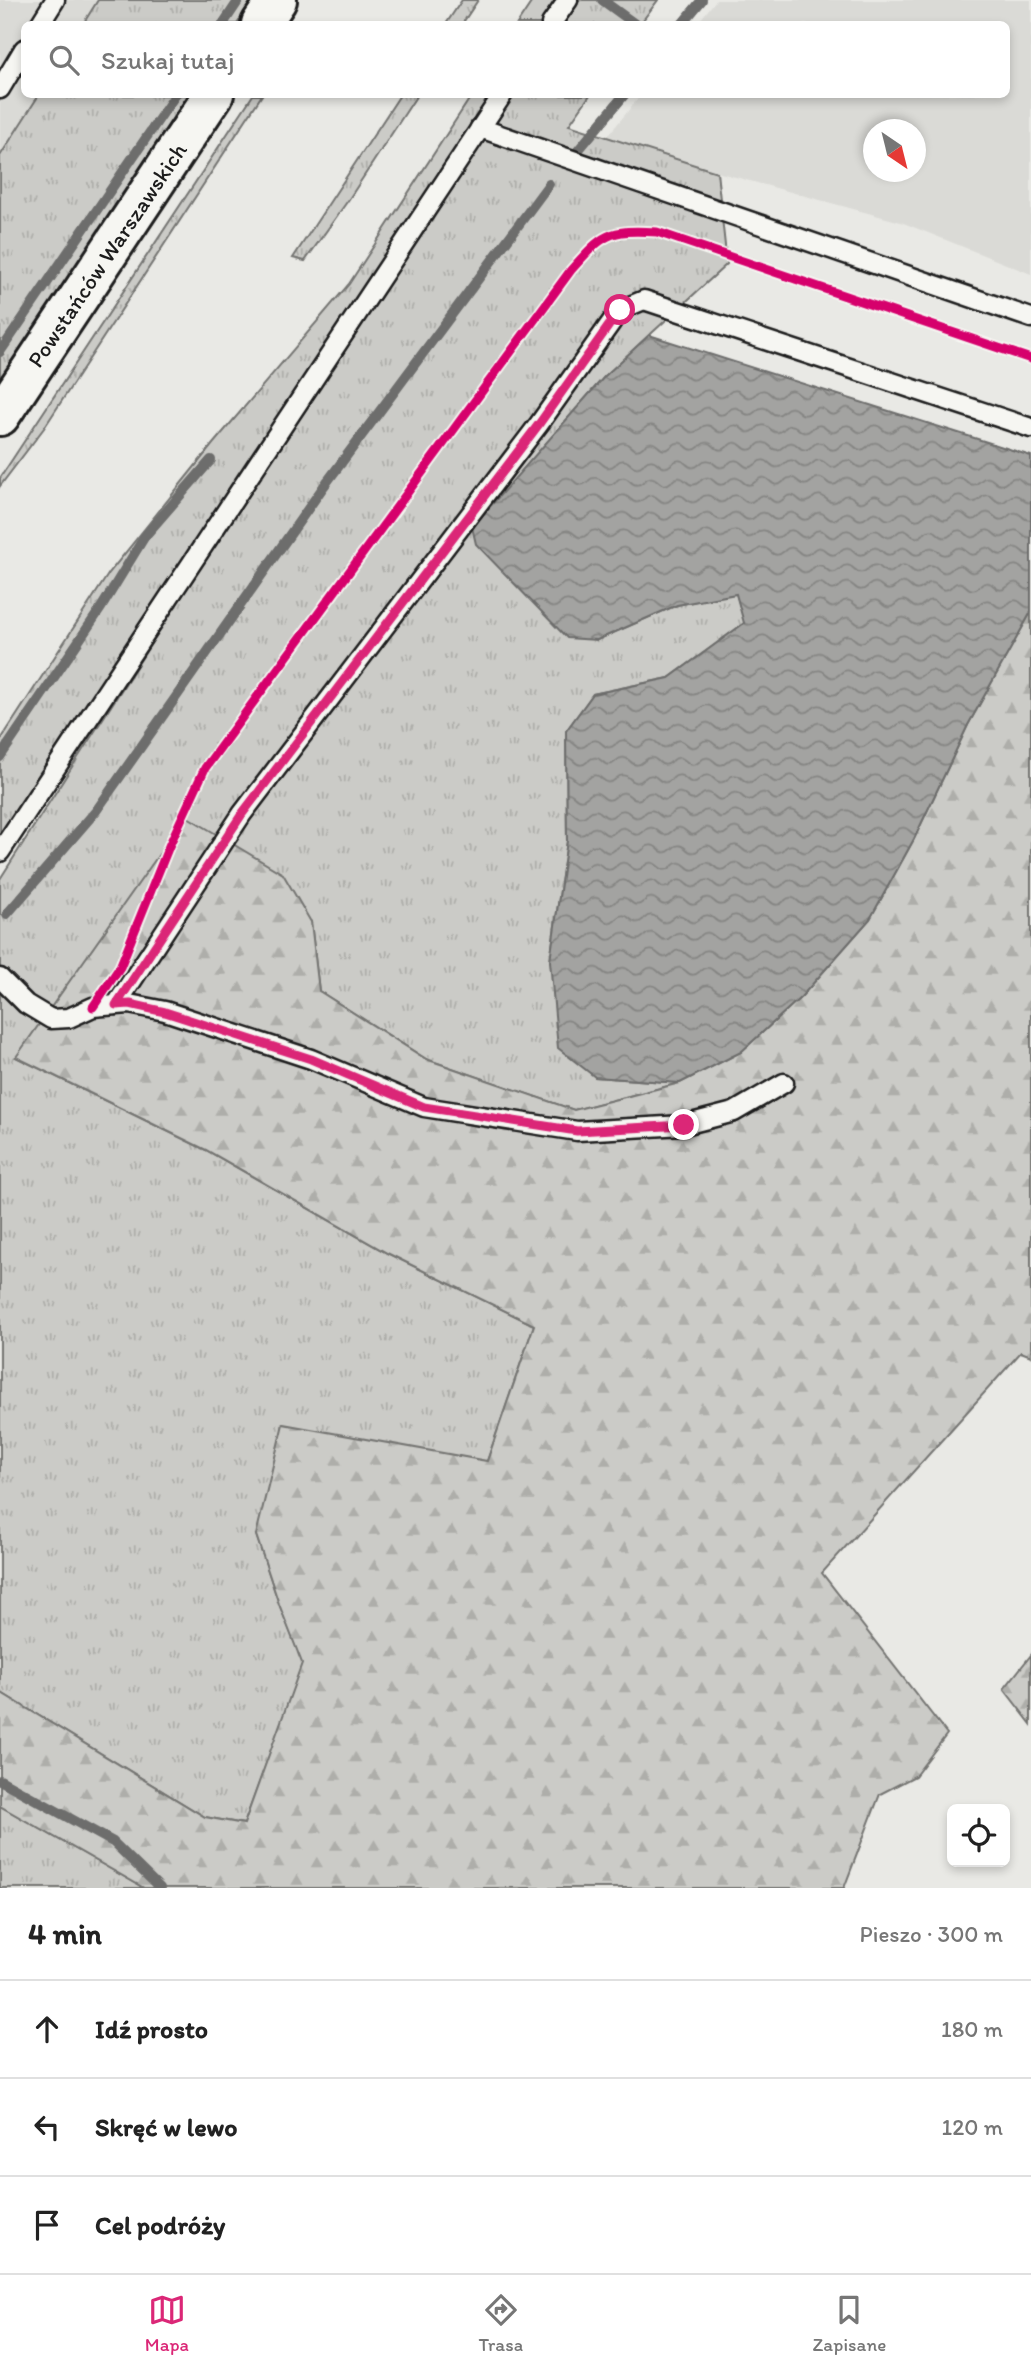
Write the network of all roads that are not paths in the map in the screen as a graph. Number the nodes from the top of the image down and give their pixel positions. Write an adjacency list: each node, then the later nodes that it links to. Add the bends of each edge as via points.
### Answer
1 (55, 0): 4 (lane)
2 (277, 0): 5 (main road)
3 (568, 0): 6 (lane)
4 (42, 21)
5 (263, 21)
6 (553, 21)
7 (21, 54): 8 (lane)
8 (0, 89)
9 (211, 98): 13 (main road, Powstańców Warszawskich)
10 (500, 98): 11 (lane)
11 (480, 128): 12 (lane); 15 (lane)
12 (1031, 318)
13 (0, 416)
14 (1031, 428): 17 (lane, via 645,300 620,310 539,424 242,814)
15 (0, 852)
16 (0, 978): 17 (lane, via 26,1004 51,1019)
17 (116, 1005): 18 (lane, via 165,1012 298,1055 424,1107 577,1131 684,1125 734,1112)
18 (784, 1083)

